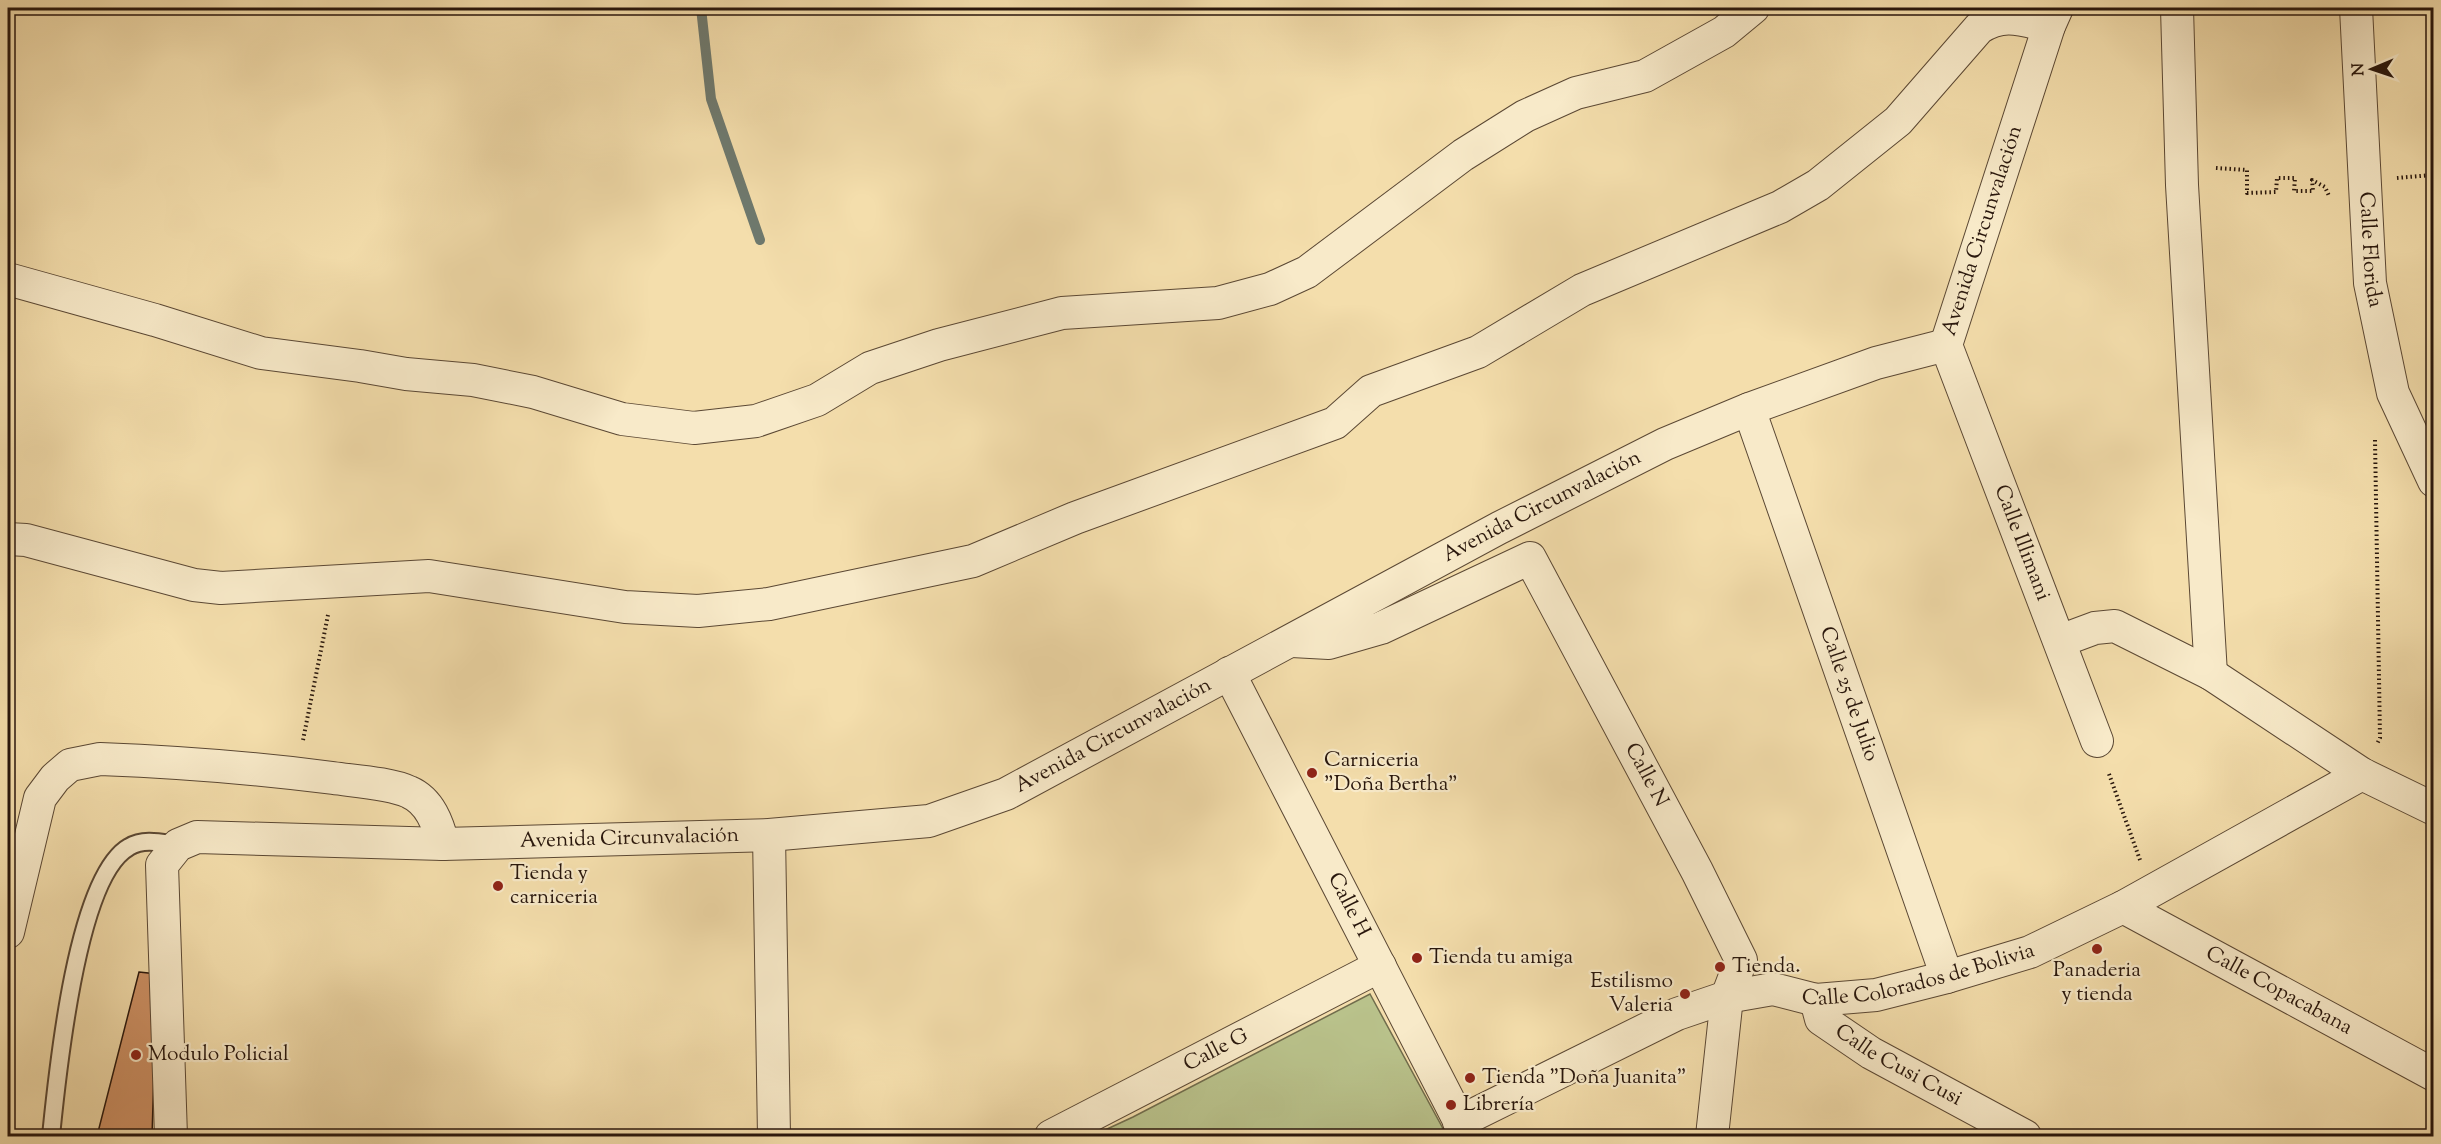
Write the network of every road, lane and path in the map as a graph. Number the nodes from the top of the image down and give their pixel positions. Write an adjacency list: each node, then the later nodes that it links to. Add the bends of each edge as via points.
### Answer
1 (1753, 8): 8 (street, via 1724,32 1645,76 1576,93 1526,116 1463,155 1307,272 1270,289 1218,303 1062,314 939,345 870,368 816,400 756,421 694,428 622,419 473,380 261,353)
2 (2177, 8): 6 (street)
3 (2356, 8): 5 (street, Calle Florida)
4 (2053, 17): 9 (street, Avenida Circunvalación); 14 (street, via 2007,17 1979,28 1898,122 1818,185 1780,207 1582,290 1478,352 1371,391 1335,423 1075,518 973,561 769,604 698,611 625,607 429,576)
5 (2366, 182): 6 (path, via 2356,197 2331,200 2325,187 2312,180 2313,191 2294,190 2295,178 2277,178 2276,192 2247,193 2247,170 2201,167 2203,185); 7 (path, via 2432,175); 10 (street, Calle Florida, via 2370,283)
6 (2182, 185): 18 (street)
7 (2433, 196)
8 (8, 279)
9 (1947, 345): 11 (street, Avenida Circunvalación, via 1876,363); 16 (street, Calle Illimani)
10 (2394, 393): 12 (street, Calle Florida); 21 (path, via 2375,428 2380,738)
11 (1749, 409): 15 (street, Avenida Circunvalación, via 1645,454); 30 (street, Calle 25 de Julio)
12 (2433, 481)
13 (8, 539): 14 (street, via 26,540 194,585 221,588)
14 (335, 582): 20 (path)
15 (1288, 641): 17 (street, Avenida Circunvalación); 31 (street, Calle N, via 1329,643 1381,628 1530,558 1741,960)
16 (2060, 641): 18 (street, via 2095,628 2115,626); 19 (street, Calle Illimani)
17 (1229, 673): 23 (street, Avenida Circunvalación, via 1006,794 929,821); 29 (street, Calle H)
18 (2211, 674): 21 (street)
19 (2097, 741): 26 (path)
20 (297, 773): 24 (street, via 410,792 427,805); 28 (street, via 100,759 70,765 40,798)
21 (2362, 774): 22 (street); 26 (street, Calle Colorados de Bolivia)
22 (2433, 809)
23 (769, 835): 24 (street, Avenida Circunvalación); 37 (street)
24 (443, 843): 25 (street, Avenida Circunvalación, via 197,837)
25 (178, 844): 35 (lane, via 149,841 129,847 114,862 99,890 83,933 61,1044); 36 (street, via 162,865)
26 (2151, 891): 27 (street, Calle Colorados de Bolivia)
27 (2123, 907): 30 (street, Calle Colorados de Bolivia, via 2030,952); 33 (street, Calle Copacabana)
28 (8, 932)
29 (1380, 966): 34 (street, Calle H); 38 (street, Calle G)
30 (1947, 977): 32 (street, Calle Colorados de Bolivia, via 1876,995)
31 (1727, 997): 32 (street, Calle Colorados de Bolivia, via 1773,989); 34 (street, Calle Colorados de Bolivia, via 1677,1014); 39 (street, Calle N)
32 (1816, 1000): 40 (street, Calle Cusi Cusi, via 1821,1019 1871,1053)
33 (2433, 1075)
34 (1463, 1130)
35 (51, 1137)
36 (171, 1137)
37 (774, 1137)
38 (1051, 1137)
39 (1712, 1137)
40 (2025, 1137)

